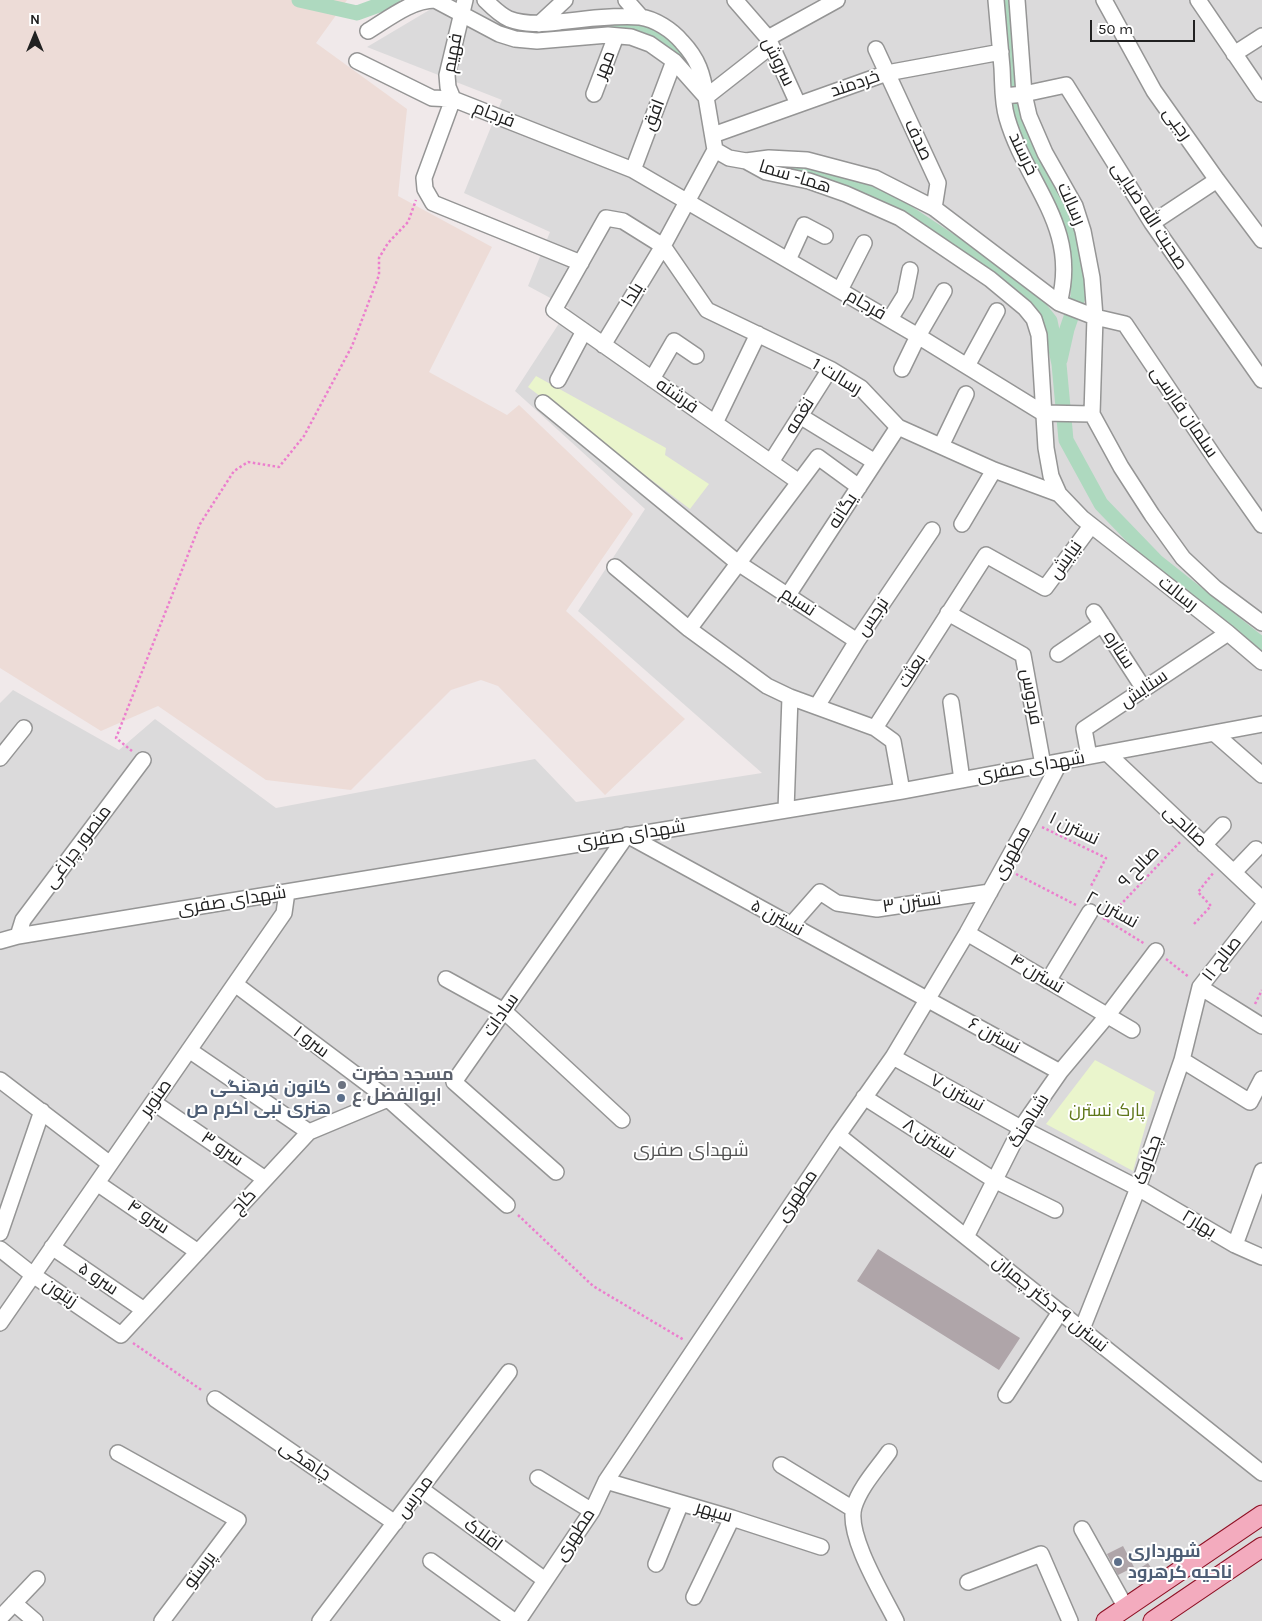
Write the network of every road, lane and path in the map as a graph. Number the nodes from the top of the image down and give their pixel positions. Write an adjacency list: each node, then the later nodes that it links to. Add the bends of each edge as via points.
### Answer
1 (485, 0): 12 (street, via 508,18)
2 (565, 0): 12 (street)
3 (626, 0): 11 (street)
4 (735, 0): 16 (street, سروش)
5 (837, 0): 16 (street)
6 (996, 0): 18 (street, خرسند)
7 (1017, 0): 24 (street, رسالت)
8 (1104, 0): 33 (street, رجبی, via 1154,91)
9 (1204, 2): 19 (street)
10 (463, 7): 13 (street, via 425,0); 14 (street, via 499,34 516,39 537,41); 28 (street, فهیم, via 447,75)
11 (641, 17): 12 (street); 27 (street, via 673,32 691,52 703,76)
12 (539, 24)
13 (368, 31)
14 (616, 36): 21 (street, via 650,44); 23 (street, مهر)
15 (1262, 36): 19 (street)
16 (770, 42): 27 (street); 29 (street, سروش)
17 (876, 49): 22 (street, صدف)
18 (1001, 52): 22 (street, خردمند); 26 (street, خرسند)
19 (1234, 54): 25 (street)
20 (357, 61): 28 (street, فرجام, via 432,98)
21 (674, 61): 27 (street); 32 (street, افق)
22 (887, 73): 29 (street, خردمند); 36 (street, صدف, via 938,183)
23 (594, 94)
24 (1024, 94): 26 (street); 37 (street, صحبت الله ضیایی, via 1066,85); 49 (street, رسالت, via 1036,136 1075,206 1083,231)
25 (1262, 94)
26 (1004, 96): 47 (street, خرسند, via 1006,116 1016,144 1055,221 1065,262)
27 (706, 97): 30 (street)
28 (453, 99): 32 (street, فرجام); 43 (street, via 424,178 429,198 433,203)
29 (798, 104): 30 (street, خردمند)
30 (714, 143): 31 (street, via 729,158); 35 (street, یلدا)
31 (746, 162): 36 (street, هما- سما, via 788,158 826,164 875,178); 64 (street, هما- سما, via 766,172 809,181 846,194 900,218 990,279 1025,308 1034,319 1039,335)
32 (633, 170): 35 (street, فرجام)
33 (1217, 180): 37 (street); 39 (street, رجبی)
34 (416, 199): 102 (path, via 408,222 379,258 379,275 352,346 304,436 279,467 248,462 234,471 200,524 116,738)
35 (687, 201): 41 (street, یلدا); 42 (street, فرجام)
36 (934, 208): 47 (street, هما- سما)
37 (1152, 223): 61 (street, صحبت الله ضیایی)
38 (826, 236): 42 (street, via 804,225)
39 (1262, 240)
40 (864, 243): 45 (street)
41 (664, 246): 43 (street, via 623,221 606,218); 52 (street, رسالت 1, via 707,310); 54 (street, یلدا)
42 (788, 260): 45 (street, فرجام)
43 (581, 263): 51 (street, فرشته, via 554,310)
44 (910, 270): 50 (street, via 905,295)
45 (840, 290): 50 (street, فرجام)
46 (944, 291): 53 (street)
47 (1059, 303): 49 (street, سلمان فارسی)
48 (997, 311): 56 (street)
49 (1095, 317): 65 (street, رسالت); 77 (street, سلمان فارسی, via 1124,324)
50 (890, 319): 53 (street, فرجام)
51 (584, 331): 54 (street, فرشته); 60 (street)
52 (758, 334): 58 (street, رسالت 1); 67 (street)
53 (918, 336): 56 (street, فرجام); 57 (street)
54 (603, 345): 59 (street, فرشته)
55 (696, 356): 59 (street, via 674,341)
56 (967, 366): 64 (street, فرجام)
57 (902, 369)
58 (830, 370): 66 (street, نغمه); 68 (street, رسالت 1, via 861,388)
59 (652, 379): 67 (street, فرشته)
60 (558, 380)
61 (1262, 380)
62 (966, 394): 69 (street)
63 (543, 403): 81 (street, نسیم)
64 (1044, 413): 65 (street); 75 (street, رسالت, via 1049,466)
65 (1092, 414): 85 (street, رسالت, via 1121,467 1183,558 1215,588)
66 (800, 416): 70 (street, نغمه); 71 (street)
67 (715, 424): 70 (street, فرشته)
68 (898, 427): 69 (street, رسالت 1); 71 (street, یگانه)
69 (941, 446): 72 (street, رسالت 1)
70 (771, 462): 73 (street, فرشته)
71 (875, 462): 74 (street, یگانه)
72 (994, 470): 75 (street, رسالت 1); 76 (street)
73 (799, 482): 74 (street, via 818,457); 81 (street)
74 (859, 488): 83 (street, یگانه)
75 (1059, 494): 78 (street, رسالت)
76 (962, 524)
77 (1262, 524)
78 (1090, 526): 80 (street, نیایش, via 1045,588); 87 (street, رسالت)
79 (932, 530): 88 (street, نرجس)
80 (986, 556): 84 (street, بعثت)
81 (738, 563): 83 (street, نسیم); 86 (street)
82 (615, 567): 86 (street)
83 (788, 595): 88 (street, نسیم)
84 (948, 613): 97 (street, بعثت); 104 (street, فردوس, via 1023,655)
85 (1262, 623)
86 (689, 629): 92 (street, via 766,686)
87 (1228, 633): 90 (street, رسالت); 91 (street, ستایش)
88 (856, 641): 94 (street, نرجس)
89 (1058, 654): 91 (street, ستاره, via 1098,618)
90 (1262, 662)
91 (1144, 689): 100 (street, ستایش, via 1084,729)
92 (790, 697): 94 (street); 108 (street)
93 (951, 702): 106 (street)
94 (817, 706): 97 (street)
95 (1262, 724): 98 (street, شهدای صفری)
96 (24, 728): 101 (street)
97 (875, 728): 107 (street, via 893,741)
98 (1214, 733): 99 (street, شهدای صفری); 105 (street)
99 (1107, 753): 100 (street, شهدای صفری); 111 (street, صالحی)
100 (1089, 756): 103 (street, شهدای صفری)
101 (0, 758)
102 (143, 760): 126 (street, منصور چراغی, via 23,920)
103 (1060, 762): 104 (street, شهدای صفری); 109 (street, مطهری)
104 (1043, 765): 106 (street, شهدای صفری)
105 (1262, 775)
106 (962, 780): 107 (street, شهدای صفری)
107 (902, 791): 108 (street, شهدای صفری)
108 (786, 810): 112 (street, شهدای صفری)
109 (1030, 821): 116 (street, مطهری); 117 (path, نسترن ۱, via 1106,858)
110 (1223, 825): 113 (street)
111 (1190, 831): 113 (street, صالحی); 122 (path, صالح ۹)
112 (627, 835): 118 (street, شهدای صفری); 124 (street, نسترن ۵); 134 (street, سادات)
113 (1204, 844): 115 (street, صالحی)
114 (1256, 849): 115 (street)
115 (1228, 867): 120 (street, صالحی); 123 (path, via 1198,892 1211,906)
116 (1003, 868): 119 (street, مطهری); 121 (path, نسترن ۲)
117 (1090, 886)
118 (286, 892): 126 (street, شهدای صفری); 131 (street, صنوبر, via 284,912)
119 (990, 892): 124 (street, نسترن ۳, via 877,909 837,903 820,892); 125 (street, مطهری)
120 (1261, 899): 132 (street, صالح ۱۱)
121 (1090, 912): 122 (path, نسترن ۲); 130 (street)
122 (1106, 920): 128 (path, نسترن ۲)
123 (1194, 924)
124 (791, 925): 133 (street, نسترن ۵)
125 (967, 933): 130 (street, نسترن ۴); 133 (street, مطهری)
126 (18, 936): 127 (street, شهدای صفری)
127 (0, 941)
128 (1156, 951): 132 (path, نسترن ۲); 135 (street, شباهنگ)
129 (446, 979): 134 (street)
130 (1048, 981): 135 (street, نسترن ۴)
131 (235, 984): 138 (street, صنوبر); 145 (street, سرو ۱)
132 (1200, 987): 136 (street); 140 (street, چکاوک)
133 (927, 1000): 139 (street, مطهری); 141 (street, نسترن ۶)
134 (504, 1011): 148 (street); 154 (street, سادات, via 454,1082)
135 (1107, 1016): 137 (street, نسترن ۴); 141 (street, شباهنگ)
136 (1262, 1026)
137 (1132, 1030)
138 (189, 1050): 146 (street, صنوبر); 150 (street)
139 (893, 1057): 144 (street, مطهری); 149 (street, نسترن ۷)
140 (1182, 1060): 142 (street, via 1250,1102); 158 (street, چکاوک)
141 (1060, 1072): 149 (street, شباهنگ)
142 (1262, 1079)
143 (0, 1080): 147 (street)
144 (864, 1097): 151 (street, مطهری); 156 (street, نسترن ۸)
145 (388, 1099): 150 (street, کاج); 160 (street, سرو ۱)
146 (153, 1102): 152 (street, صنوبر); 155 (street, سرو ۳)
147 (42, 1111): 152 (street); 162 (street)
148 (622, 1120)
149 (1021, 1128): 156 (street, شباهنگ); 158 (street, نسترن ۷)
150 (309, 1132): 155 (street, کاج)
151 (838, 1134): 163 (street, نسترن ۹-دکتر چمران); 175 (street, مطهری)
152 (110, 1164): 157 (street, صنوبر)
153 (1262, 1171): 159 (street)
154 (556, 1172)
155 (265, 1179): 167 (street, کاج)
156 (994, 1180): 161 (street, نسترن ۸); 163 (street, شباهنگ)
157 (97, 1183): 165 (street, صنوبر); 167 (street, سرو ۴)
158 (1138, 1188): 164 (street, بهار۲); 173 (street, چکاوک)
159 (1258, 1196): 164 (street)
160 (508, 1205): 175 (path, via 593,1286)
161 (1055, 1210)
162 (0, 1233)
163 (966, 1237): 171 (street, نسترن ۹-دکتر چمران)
164 (1235, 1245): 168 (street, بهار۲)
165 (52, 1247): 169 (street, صنوبر); 170 (street, سرو ۵)
166 (0, 1249): 169 (street, زیتون)
167 (198, 1252): 170 (street, کاج)
168 (1262, 1257)
169 (33, 1275): 172 (street, صنوبر); 174 (street, زیتون)
170 (144, 1310): 174 (street, کاج)
171 (1060, 1312): 173 (street, نسترن ۹-دکتر چمران); 177 (street)
172 (0, 1323)
173 (1082, 1329): 182 (street, نسترن ۹-دکتر چمران)
174 (121, 1335): 178 (path)
175 (696, 1348): 184 (street, مطهری)
176 (509, 1372): 185 (street, مدرس)
177 (1006, 1395)
178 (215, 1399): 191 (street, چاهکی)
179 (889, 1452): 187 (street, via 860,1494)
180 (118, 1453): 205 (street, پرستو, via 238,1520)
181 (781, 1465): 187 (street)
182 (1262, 1473)
183 (538, 1478): 188 (street)
184 (606, 1481): 186 (street, سپهر); 188 (street, مطهری)
185 (421, 1489): 191 (street, مدرس); 198 (street, افلاک)
186 (681, 1503): 190 (street, سپهر); 196 (street)
187 (854, 1509): 209 (street, via 854,1531 863,1557)
188 (592, 1511): 198 (street, مطهری)
189 (1262, 1516): 202 (main road)
190 (732, 1518): 194 (street, سپهر); 200 (street)
191 (395, 1523): 206 (street, مدرس)
192 (1082, 1530): 202 (street)
193 (1262, 1547): 212 (main road)
194 (821, 1548)
195 (431, 1561): 207 (street)
196 (656, 1564)
197 (37, 1579): 201 (street)
198 (545, 1580): 208 (street, مطهری)
199 (968, 1582): 210 (street, via 1041,1554)
200 (694, 1598)
201 (14, 1603): 203 (street); 204 (street)
202 (1126, 1608): 211 (main road)
203 (0, 1618)
204 (35, 1621)
205 (162, 1621)
206 (320, 1621)
207 (514, 1621)
208 (518, 1621)
209 (896, 1621)
210 (1070, 1621)
211 (1106, 1621)
212 (1153, 1621)

